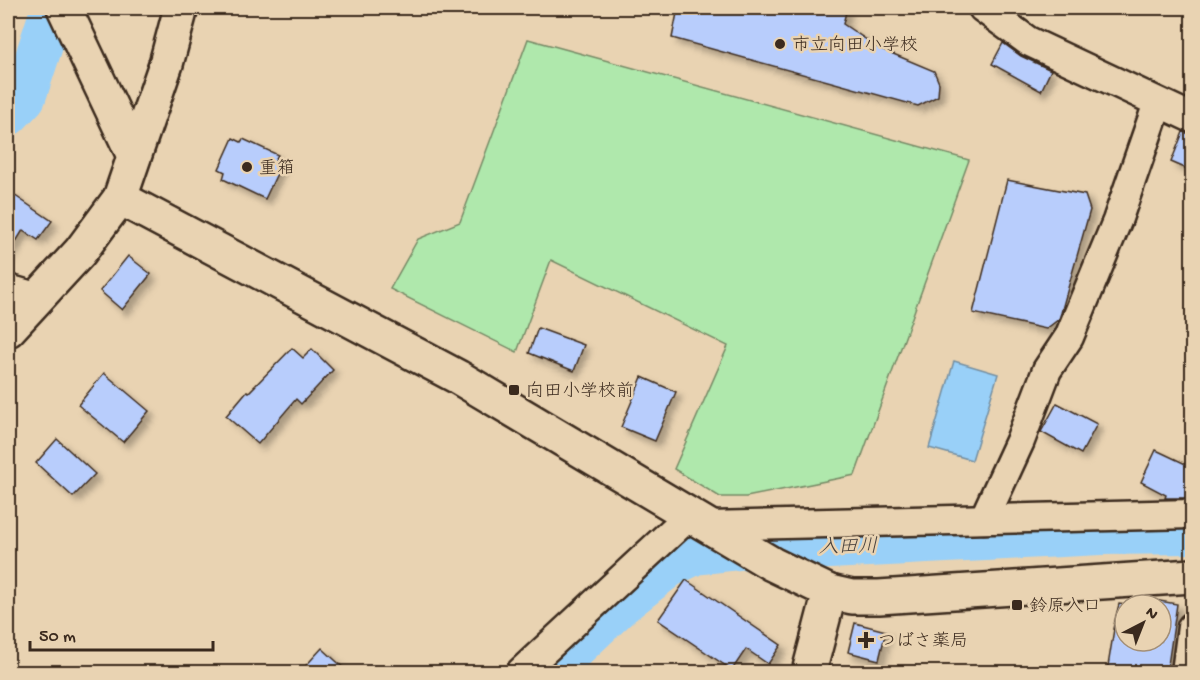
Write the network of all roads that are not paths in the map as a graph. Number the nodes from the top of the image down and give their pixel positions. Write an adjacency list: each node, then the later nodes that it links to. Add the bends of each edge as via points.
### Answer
1 (181, 8): 6 (street)
2 (983, 8): 4 (street, via 1028,40)
3 (68, 16): 6 (street)
4 (1158, 103): 5 (street); 12 (street, via 1117,221 1069,337 1047,370)
5 (1192, 118)
6 (134, 156): 7 (street)
7 (120, 198): 9 (street); 13 (street, via 458,377)
8 (8, 289): 9 (street)
9 (39, 298): 10 (street)
10 (8, 330)
11 (1192, 514): 12 (street)
12 (984, 519): 13 (street)
13 (700, 521): 15 (street, via 772,564); 17 (street)
14 (1192, 576): 15 (street, via 879,597)
15 (830, 592): 18 (street)
16 (1192, 627): 19 (street)
17 (521, 672)
18 (809, 672)
19 (1186, 672)

